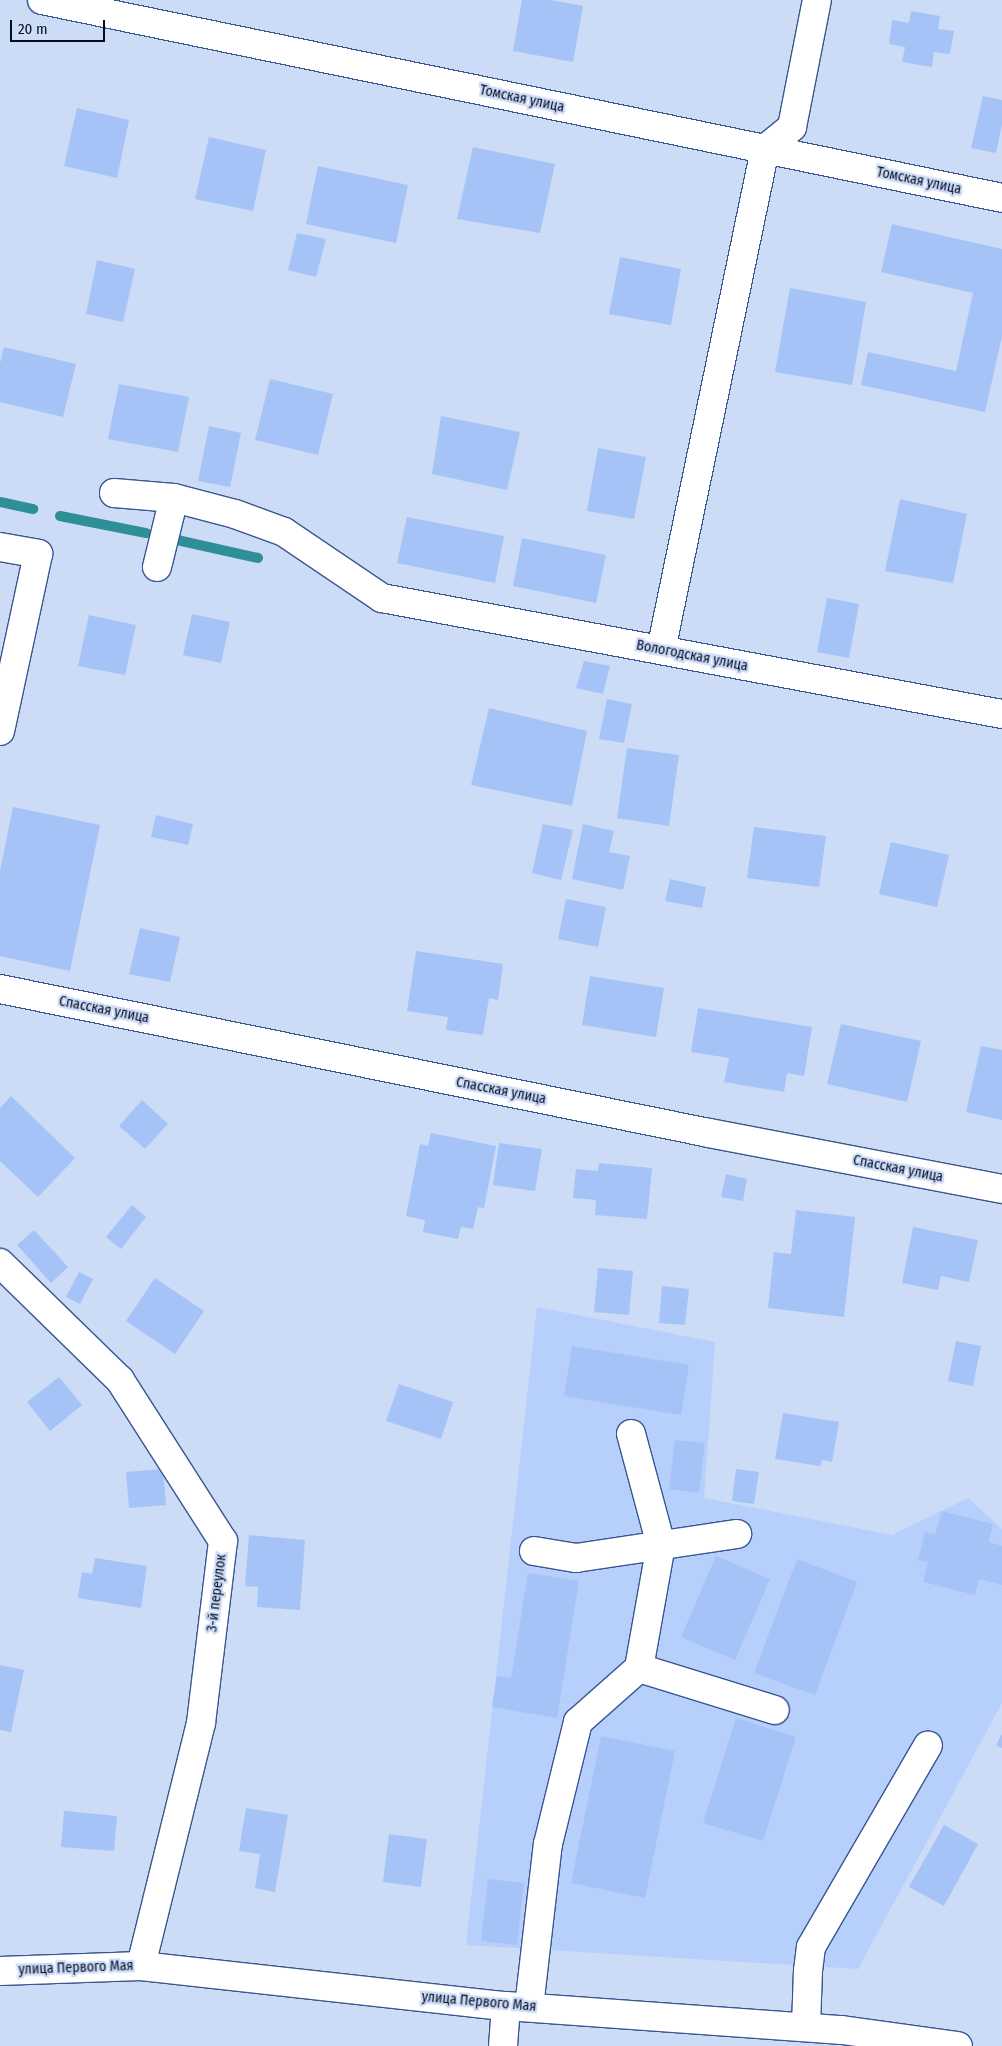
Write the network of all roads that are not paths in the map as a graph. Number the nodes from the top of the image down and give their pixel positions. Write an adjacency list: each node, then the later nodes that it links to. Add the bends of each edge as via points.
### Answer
1 (42, 0): 3 (street, Томская улица)
2 (817, 0): 3 (street, via 792,127)
3 (765, 149): 4 (street, Томская улица); 9 (street)
4 (1002, 198)
5 (114, 493): 6 (street)
6 (174, 498): 8 (street); 9 (street, Вологодская улица, via 235,514 284,532 382,598)
7 (0, 547): 11 (street, via 38,554)
8 (157, 567)
9 (661, 650): 10 (street, Вологодская улица)
10 (1002, 714)
11 (0, 731)
12 (0, 989): 13 (street, Спасская улица)
13 (1002, 1189)
14 (0, 1263): 22 (street, 3-й переулок, via 120,1380 223,1541 202,1723)
15 (631, 1434): 17 (street)
16 (737, 1534): 17 (street)
17 (661, 1545): 18 (street, via 576,1558); 19 (street)
18 (534, 1551)
19 (639, 1668): 20 (street); 24 (street, via 578,1722 548,1844)
20 (775, 1710)
21 (928, 1745): 25 (street, via 811,1947)
22 (141, 1966): 23 (street, улица Первого Мая); 24 (street, улица Первого Мая)
23 (0, 1971)
24 (517, 2006): 25 (street, улица Первого Мая); 27 (street)
25 (806, 2026): 26 (street, улица Первого Мая)
26 (841, 2038): 28 (street, улица Первого Мая)
27 (503, 2046)
28 (958, 2046)

